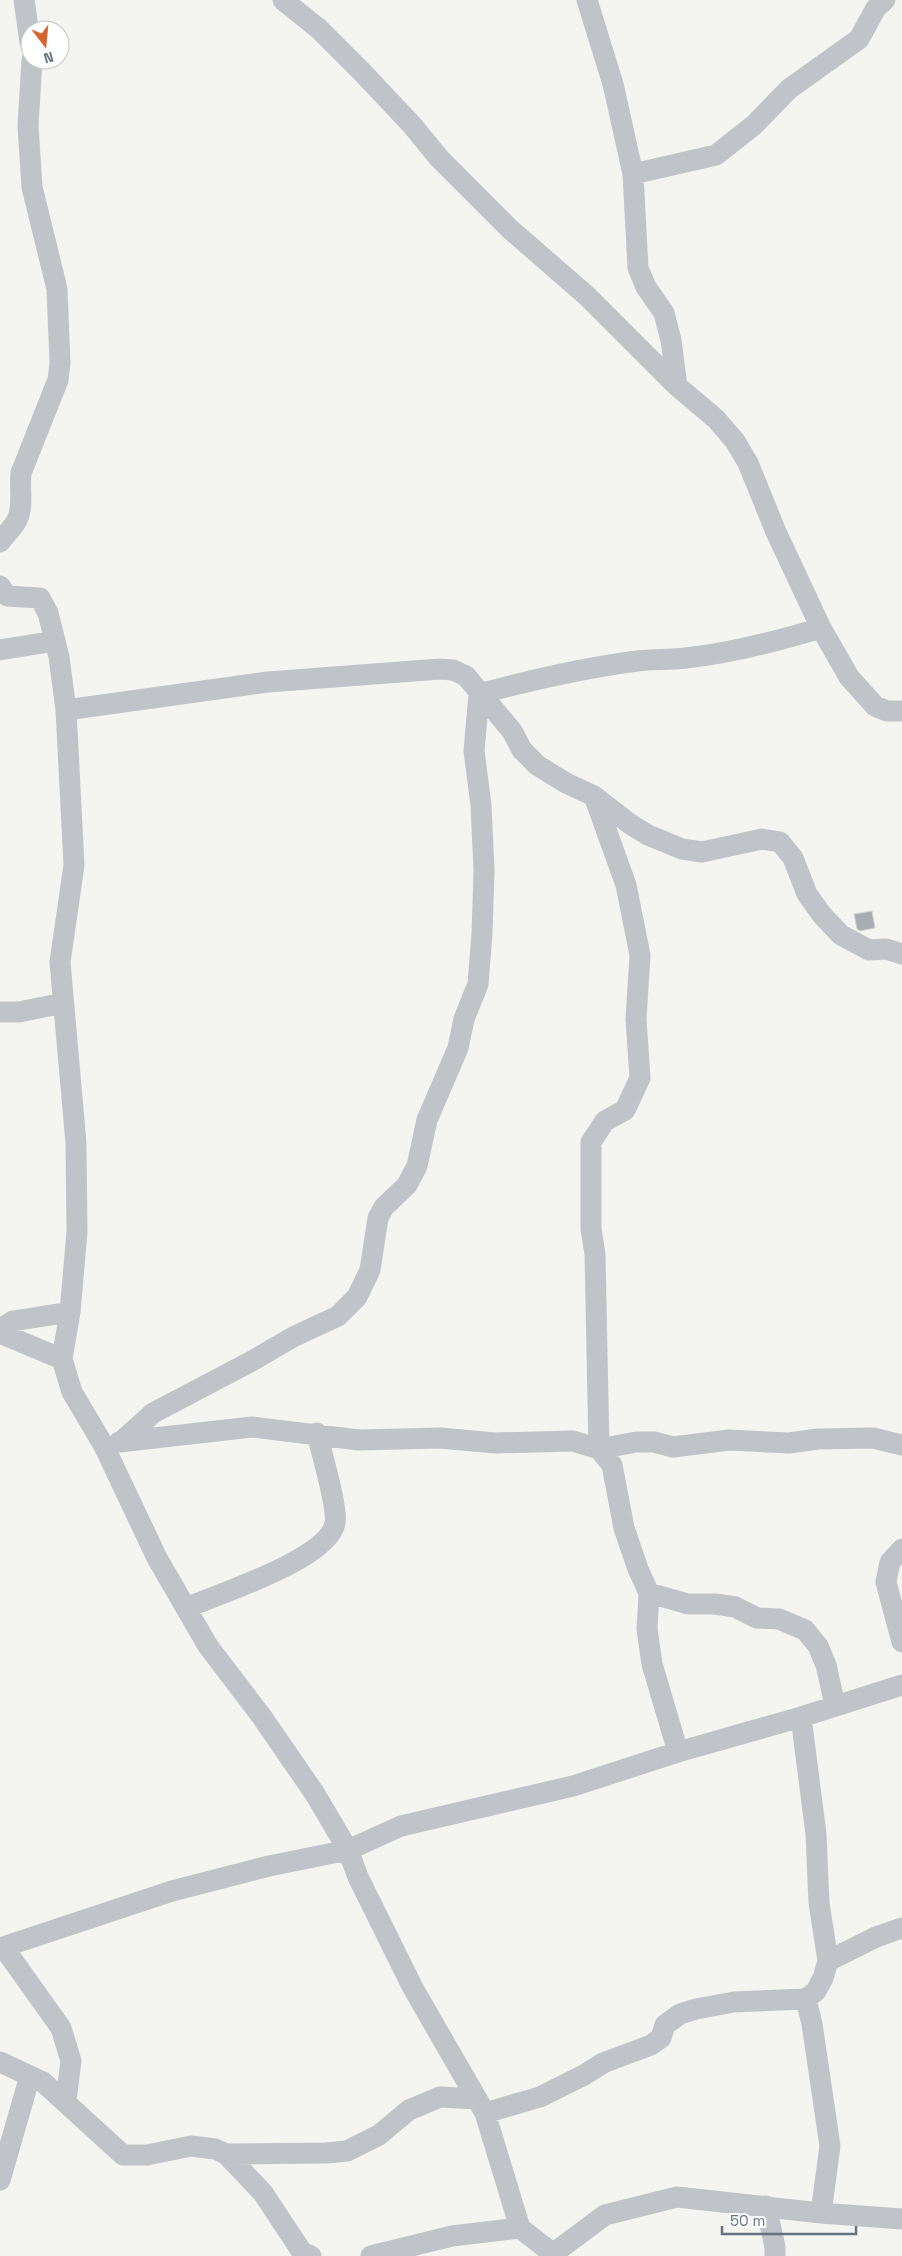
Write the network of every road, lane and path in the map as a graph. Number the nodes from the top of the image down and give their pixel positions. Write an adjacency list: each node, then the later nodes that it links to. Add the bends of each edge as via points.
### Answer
1 (24, 0): 5 (street)
2 (283, 0): 8 (street, via 320,29 412,125 438,158 511,230 587,296)
3 (587, 0): 7 (street, via 613,84)
4 (885, 0): 7 (street, via 876,8 859,39 789,89 754,125 716,155)
5 (27, 20)
6 (31, 70): 9 (street, via 28,126 32,186 57,289 60,363 58,380 21,473 17,519)
7 (634, 174): 8 (street, via 638,268 646,287 664,313)
8 (677, 386): 11 (street, via 716,419 744,455)
9 (0, 542)
10 (0, 586): 12 (street, via 7,596 40,598 48,613)
11 (821, 628): 14 (street, via 775,642 687,658 638,661 583,670); 16 (street, via 849,677 875,706 887,711)
12 (55, 641): 13 (street); 15 (street)
13 (0, 650)
14 (480, 694): 15 (street, via 466,676 454,670 440,669 268,682); 17 (street, via 537,765); 26 (street, via 474,750 484,870 478,984 464,1019 458,1048 427,1120 416,1166 407,1185 384,1207 378,1218 370,1270 357,1297 338,1316 153,1413)
15 (66, 710): 19 (street, via 74,865 60,962)
16 (902, 711)
17 (594, 796): 18 (street, via 630,824 682,849 702,852 762,839 780,842 793,858 807,894 841,935 869,950 886,949); 28 (street, via 626,885 640,955 636,1020 640,1078 625,1110 605,1121 591,1142)
18 (902, 954)
19 (63, 1003): 20 (street, via 19,1012); 21 (street, via 76,1143 77,1232)
20 (0, 1012)
21 (70, 1312): 22 (street, via 13,1321); 24 (street)
22 (0, 1329)
23 (0, 1333): 24 (street)
24 (62, 1358): 26 (street, via 72,1392)
25 (317, 1433): 26 (street, via 252,1427); 28 (street, via 360,1440 573,1441); 31 (street, via 335,1513 332,1532 303,1558 280,1570)
26 (113, 1443): 31 (street, via 157,1558)
27 (902, 1445): 28 (street, via 873,1438 789,1443 729,1440 673,1447 636,1442)
28 (599, 1449): 30 (street, via 612,1465 624,1528)
29 (902, 1549): 32 (street, via 890,1562 886,1582)
30 (649, 1593): 34 (street, via 688,1604 735,1607 756,1618 779,1619 805,1630 818,1646 826,1665); 36 (street, via 652,1664)
31 (186, 1608): 37 (street, via 208,1646 315,1794)
32 (902, 1642)
33 (902, 1685): 34 (street)
34 (835, 1705): 35 (street)
35 (801, 1717): 36 (street); 40 (street)
36 (678, 1752): 37 (street, via 573,1786 401,1826)
37 (348, 1850): 39 (street, via 172,1891); 45 (street, via 413,1988)
38 (902, 1928): 40 (street, via 876,1937)
39 (2, 1948): 44 (street, via 61,2028 71,2061)
40 (828, 1962): 41 (street, via 824,1978 816,1991)
41 (806, 1998): 45 (street, via 734,2002 696,2008 665,2025 661,2038 651,2045 603,2063 540,2097); 49 (street, via 830,2146)
42 (0, 2062): 43 (street)
43 (30, 2076): 44 (street); 47 (street)
44 (66, 2101): 46 (street, via 123,2155 147,2155 190,2146)
45 (480, 2106): 46 (street, via 440,2097 409,2110 379,2135 347,2151 327,2154); 51 (street)
46 (226, 2154): 53 (street, via 264,2193 302,2252)
47 (0, 2180)
48 (766, 2206): 49 (street); 52 (street, via 678,2197 606,2214); 55 (street)
49 (821, 2213): 50 (street)
50 (902, 2219)
51 (520, 2228): 52 (street); 54 (street, via 452,2236)
52 (555, 2254)
53 (310, 2256)
54 (371, 2256)
55 (775, 2256)

